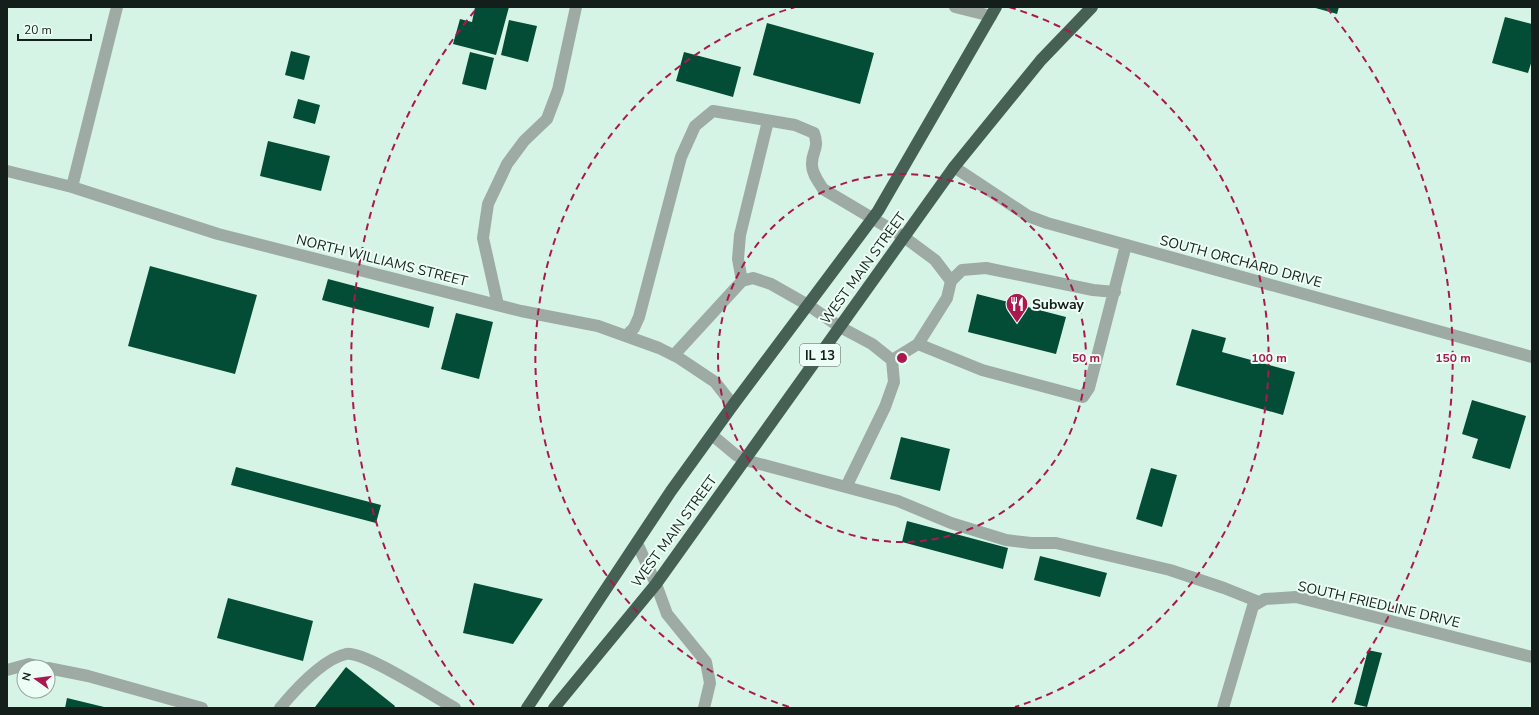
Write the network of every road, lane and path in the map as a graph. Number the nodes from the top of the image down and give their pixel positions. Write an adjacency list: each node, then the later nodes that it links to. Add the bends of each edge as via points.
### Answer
1 (117, 7): 9 (street)
2 (576, 7): 16 (street, via 558,90 547,119 524,141 507,164 488,204 483,238)
3 (955, 7): 5 (street)
4 (1092, 7): 7 (highway, WEST MAIN STREET / IL 13, via 1041,60)
5 (993, 12): 10 (highway, WEST MAIN STREET / IL 13)
6 (768, 120): 10 (street, via 795,125 814,133 817,142 812,165 819,183 823,188); 13 (street, via 740,235 738,259); 19 (street, via 713,111 695,126 681,157 639,316 634,328)
7 (954, 167): 11 (highway, WEST MAIN STREET / IL 13); 12 (street, SOUTH ORCHARD DRIVE, via 1028,216)
8 (7, 171): 9 (street, NORTH WILLIAMS STREET)
9 (72, 187): 16 (street, NORTH WILLIAMS STREET, via 218,234)
10 (873, 218): 11 (street); 17 (highway, WEST MAIN STREET / IL 13)
11 (904, 237): 14 (street, via 935,260); 18 (highway, WEST MAIN STREET / IL 13)
12 (1126, 245): 15 (street); 22 (street, SOUTH ORCHARD DRIVE)
13 (742, 281): 17 (street, via 753,278 771,284); 21 (street)
14 (951, 281): 15 (street, via 962,270 986,268 1093,290); 20 (street, via 947,298)
15 (1115, 292): 20 (street, via 1089,388 1083,396 982,370)
16 (498, 305): 19 (street, NORTH WILLIAMS STREET, via 598,326)
17 (808, 305): 18 (street); 24 (highway, WEST MAIN STREET / IL 13)
18 (840, 327): 23 (street, via 872,344); 26 (highway, WEST MAIN STREET / IL 13)
19 (626, 336): 21 (street, NORTH WILLIAMS STREET)
20 (918, 344): 23 (street)
21 (674, 356): 24 (street, NORTH WILLIAMS STREET, via 715,382)
22 (1532, 357)
23 (892, 360): 27 (street, via 894,382 885,407)
24 (733, 405): 25 (highway, WEST MAIN STREET / IL 13)
25 (712, 435): 26 (street); 28 (highway, WEST MAIN STREET / IL 13)
26 (745, 460): 27 (street); 29 (highway, WEST MAIN STREET / IL 13)
27 (846, 487): 30 (street, via 898,501 1006,540 1056,542 1163,568)
28 (637, 543): 29 (street); 36 (highway, WEST MAIN STREET / IL 13)
29 (656, 584): 37 (highway, WEST MAIN STREET / IL 13); 38 (street, via 667,614 706,662 710,683)
30 (1259, 602): 31 (street, SOUTH FRIEDLINE DRIVE, via 1265,599 1296,597); 39 (street, via 1253,606)
31 (1532, 657)
32 (56, 670): 33 (street)
33 (202, 708)
34 (280, 708): 35 (street, via 300,684 330,662 346,654 361,656)
35 (455, 708)
36 (527, 708)
37 (554, 708)
38 (704, 708)
39 (1223, 708)

